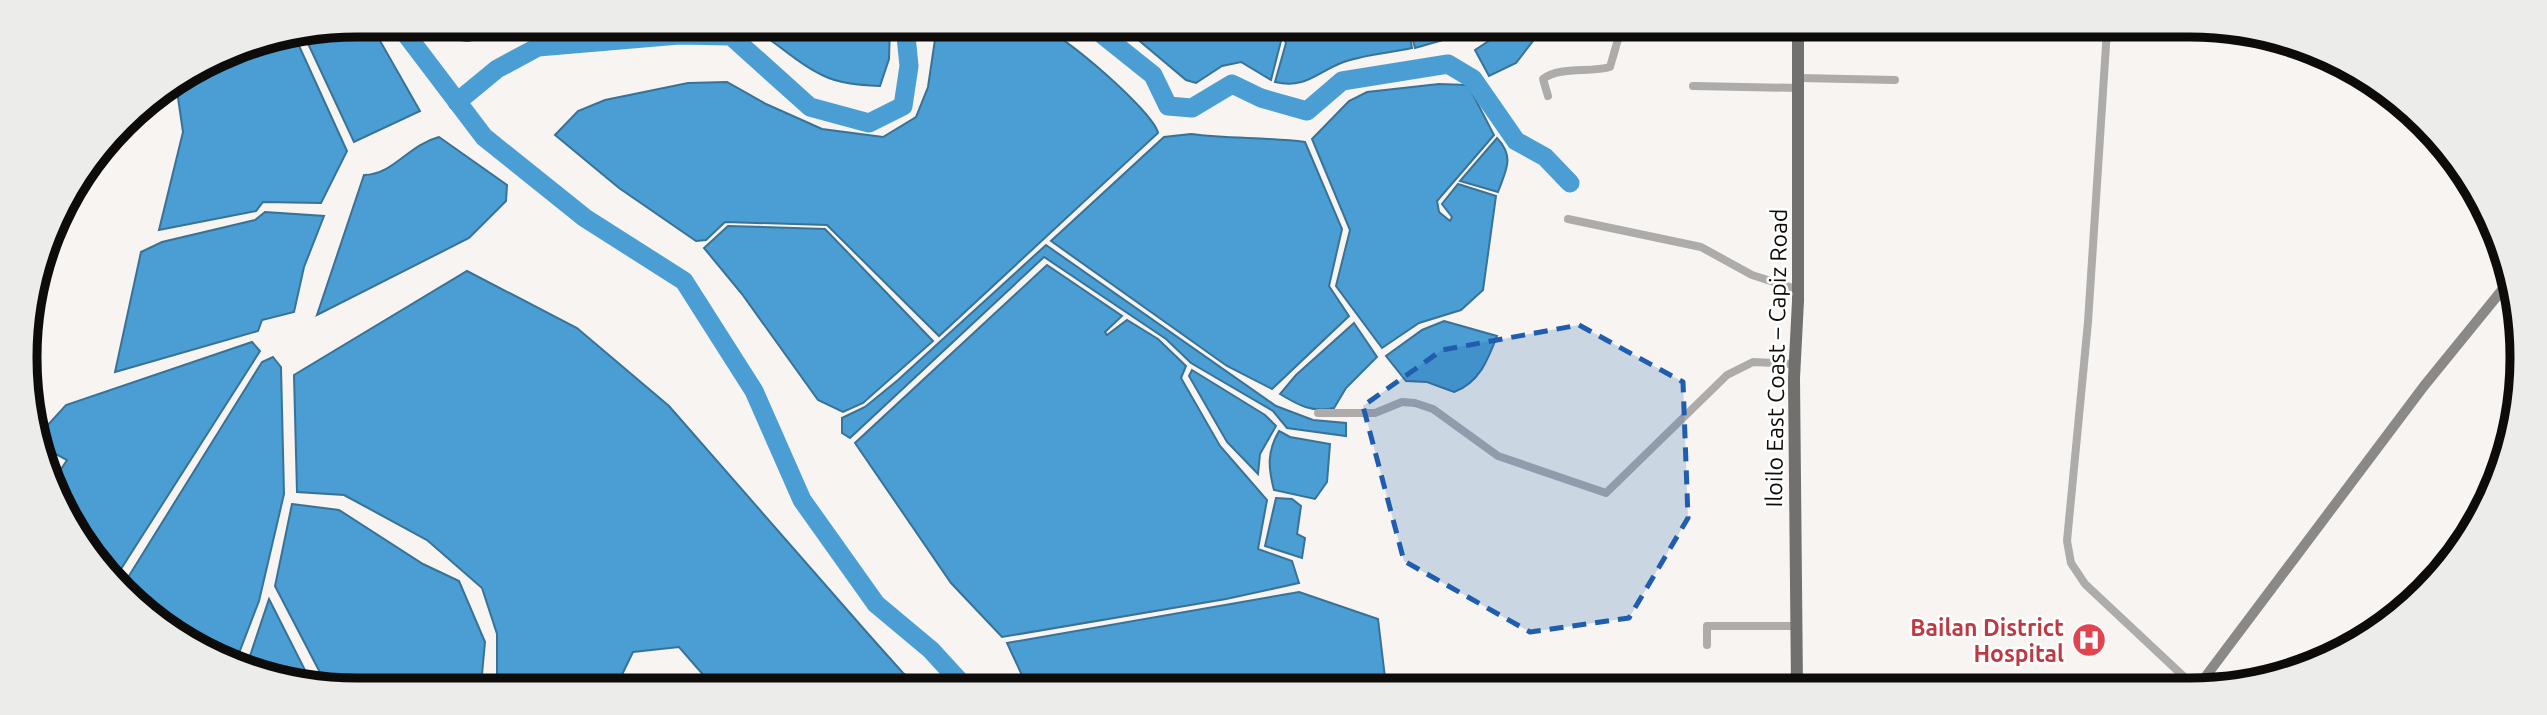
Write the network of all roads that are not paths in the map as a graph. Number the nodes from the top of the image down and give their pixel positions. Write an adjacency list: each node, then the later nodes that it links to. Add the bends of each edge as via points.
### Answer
1 (1619, 37): 7 (street, via 1610,67 1550,74 1544,79)
2 (1798, 37): 5 (main road, Iloilo East Coast – Capiz Road)
3 (2107, 37): 16 (street, via 2088,322 2067,541 2071,563 2085,584)
4 (1895, 80): 5 (street)
5 (1799, 83): 6 (street); 10 (main road, Iloilo East Coast – Capiz Road)
6 (1693, 86)
7 (1548, 96)
8 (1568, 219): 10 (street, via 1701,247 1752,275)
9 (2503, 289): 17 (main road, via 2424,386)
10 (1798, 290): 11 (main road, Iloilo East Coast – Capiz Road)
11 (1795, 364): 12 (street, via 1753,362 1727,375 1606,493 1498,456 1433,409 1415,403 1402,402 1375,413); 13 (main road, Iloilo East Coast – Capiz Road)
12 (1318, 413)
13 (1796, 626): 14 (street, via 1707,626); 15 (main road, Iloilo East Coast – Capiz Road)
14 (1707, 645)
15 (1797, 678)
16 (2186, 678)
17 (2205, 678)

